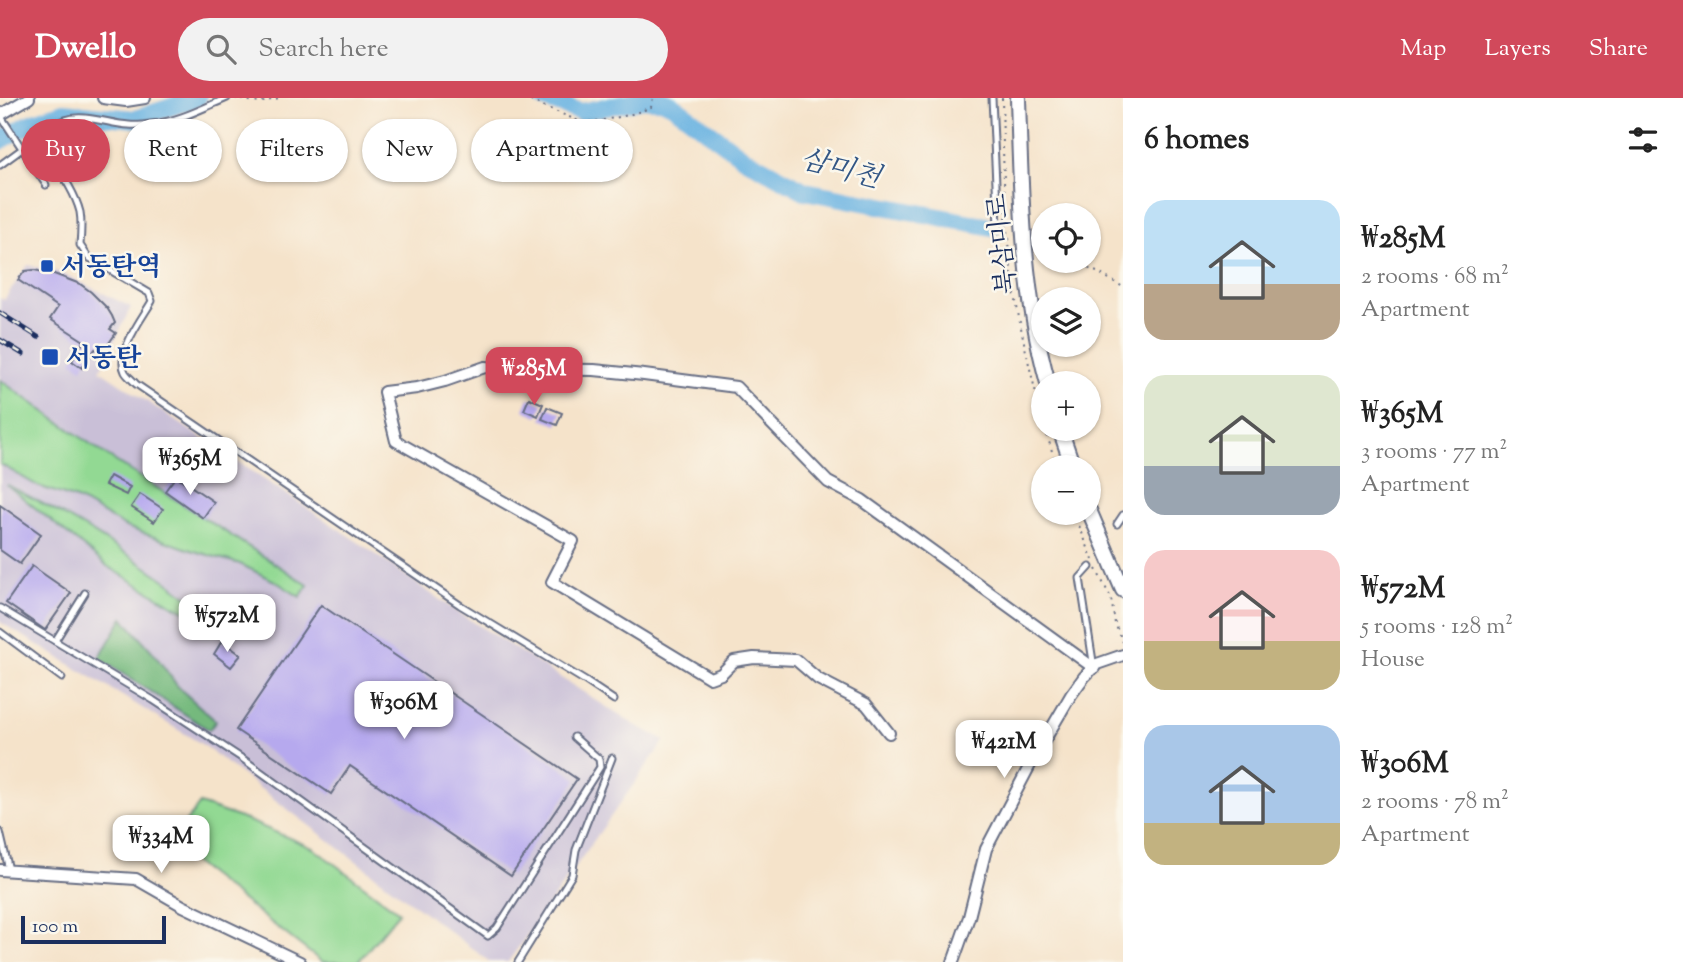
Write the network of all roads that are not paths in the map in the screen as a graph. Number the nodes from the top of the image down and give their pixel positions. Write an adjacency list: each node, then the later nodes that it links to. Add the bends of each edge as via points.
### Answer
1 (29, 98): 7 (street)
2 (103, 98): 3 (street)
3 (145, 98)
4 (227, 98): 10 (lane, via 169,121)
5 (992, 98): 15 (lane)
6 (1018, 98): 16 (street, 북삼미로, via 1023,235)
7 (0, 115): 11 (lane)
8 (67, 119): 9 (lane)
9 (89, 119)
10 (110, 122)
11 (20, 146): 12 (lane); 14 (lane)
12 (0, 165)
13 (66, 182): 29 (lane, via 80,213 83,251 149,293 152,301 124,350 125,372 136,384 460,605)
14 (46, 185)
15 (998, 227)
16 (1045, 371)
17 (1123, 515): 18 (lane)
18 (1117, 524)
19 (1095, 525): 21 (street)
20 (1090, 567): 27 (lane, via 1080,578)
21 (1123, 590)
22 (85, 593): 25 (lane)
23 (0, 608): 25 (lane)
24 (0, 632): 28 (lane)
25 (55, 641): 31 (lane, via 243,759 488,936 600,767 599,759)
26 (1123, 654): 27 (street)
27 (1094, 668): 30 (street, via 862,500 828,482 736,387 594,370 485,367 417,388 384,392 396,441 573,541 552,582 710,678 734,661 796,660 818,679 866,704); 37 (street, via 1071,695 986,849)
28 (62, 678)
29 (614, 700)
30 (888, 733)
31 (574, 737)
32 (612, 758): 36 (lane, via 576,850 572,874)
33 (0, 832): 34 (lane)
34 (4, 870): 35 (street, via 136,878)
35 (300, 962)
36 (518, 962)
37 (953, 962)

